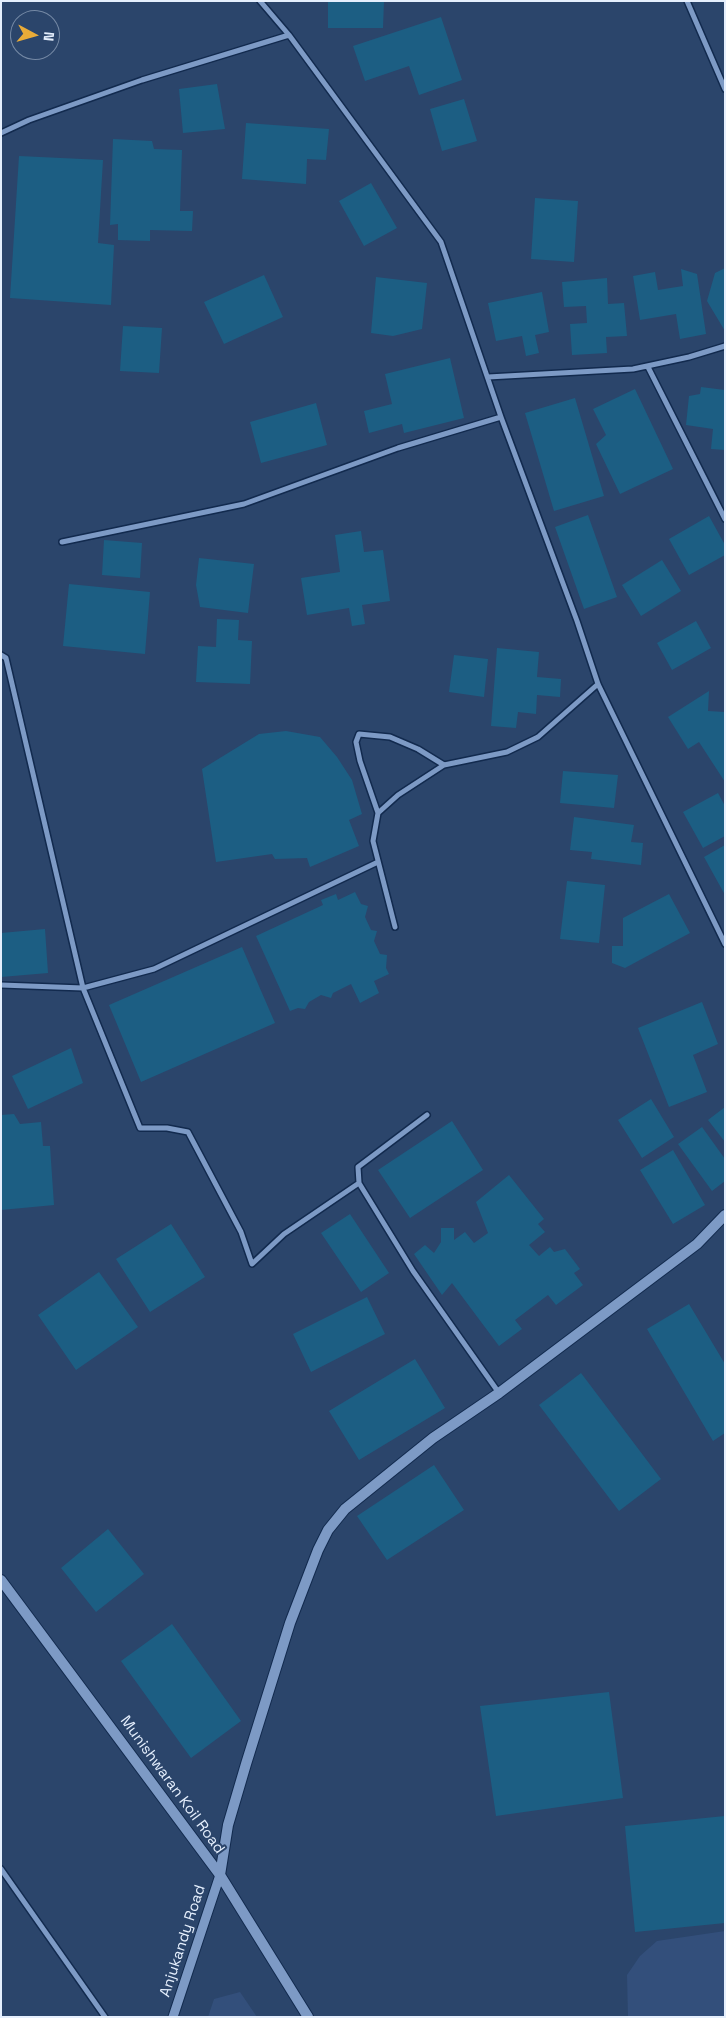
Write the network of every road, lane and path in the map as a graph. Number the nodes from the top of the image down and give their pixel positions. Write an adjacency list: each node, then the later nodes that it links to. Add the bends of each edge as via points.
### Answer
1 (260, 1): 3 (street)
2 (687, 1): 4 (street)
3 (289, 35): 5 (street, via 142,80); 8 (street, via 441,242)
4 (725, 89)
5 (1, 133)
6 (725, 346): 7 (street)
7 (648, 367): 8 (street); 10 (street)
8 (488, 376): 9 (street)
9 (501, 417): 11 (street, via 398,448 244,504); 13 (street)
10 (725, 519)
11 (62, 542)
12 (1, 655): 20 (street, via 6,658)
13 (598, 684): 14 (street, via 538,737 507,752); 18 (street)
14 (444, 764): 15 (street, via 398,795); 15 (street, via 418,748 390,737 359,734 356,742 360,761)
15 (378, 813): 16 (street, via 373,841)
16 (378, 862): 17 (street); 20 (street, via 154,969)
17 (395, 927)
18 (725, 944)
19 (1, 984): 20 (street)
20 (84, 988): 22 (street, via 140,1128 188,1132 241,1232 252,1264 284,1234)
21 (427, 1115): 22 (street, via 358,1167)
22 (359, 1184): 24 (street, via 412,1271)
23 (725, 1215): 24 (main road, via 697,1244)
24 (499, 1392): 27 (main road, via 433,1438 367,1491 345,1509 328,1530 293,1615 260,1717 228,1825)
25 (1, 1580): 27 (main road, Munishwaran Koil Road)
26 (1, 1869): 28 (street)
27 (220, 1874): 29 (street, Anjukandy Road); 30 (main road, Munishwaran Koil Road)
28 (105, 2017)
29 (173, 2017)
30 (308, 2017)

